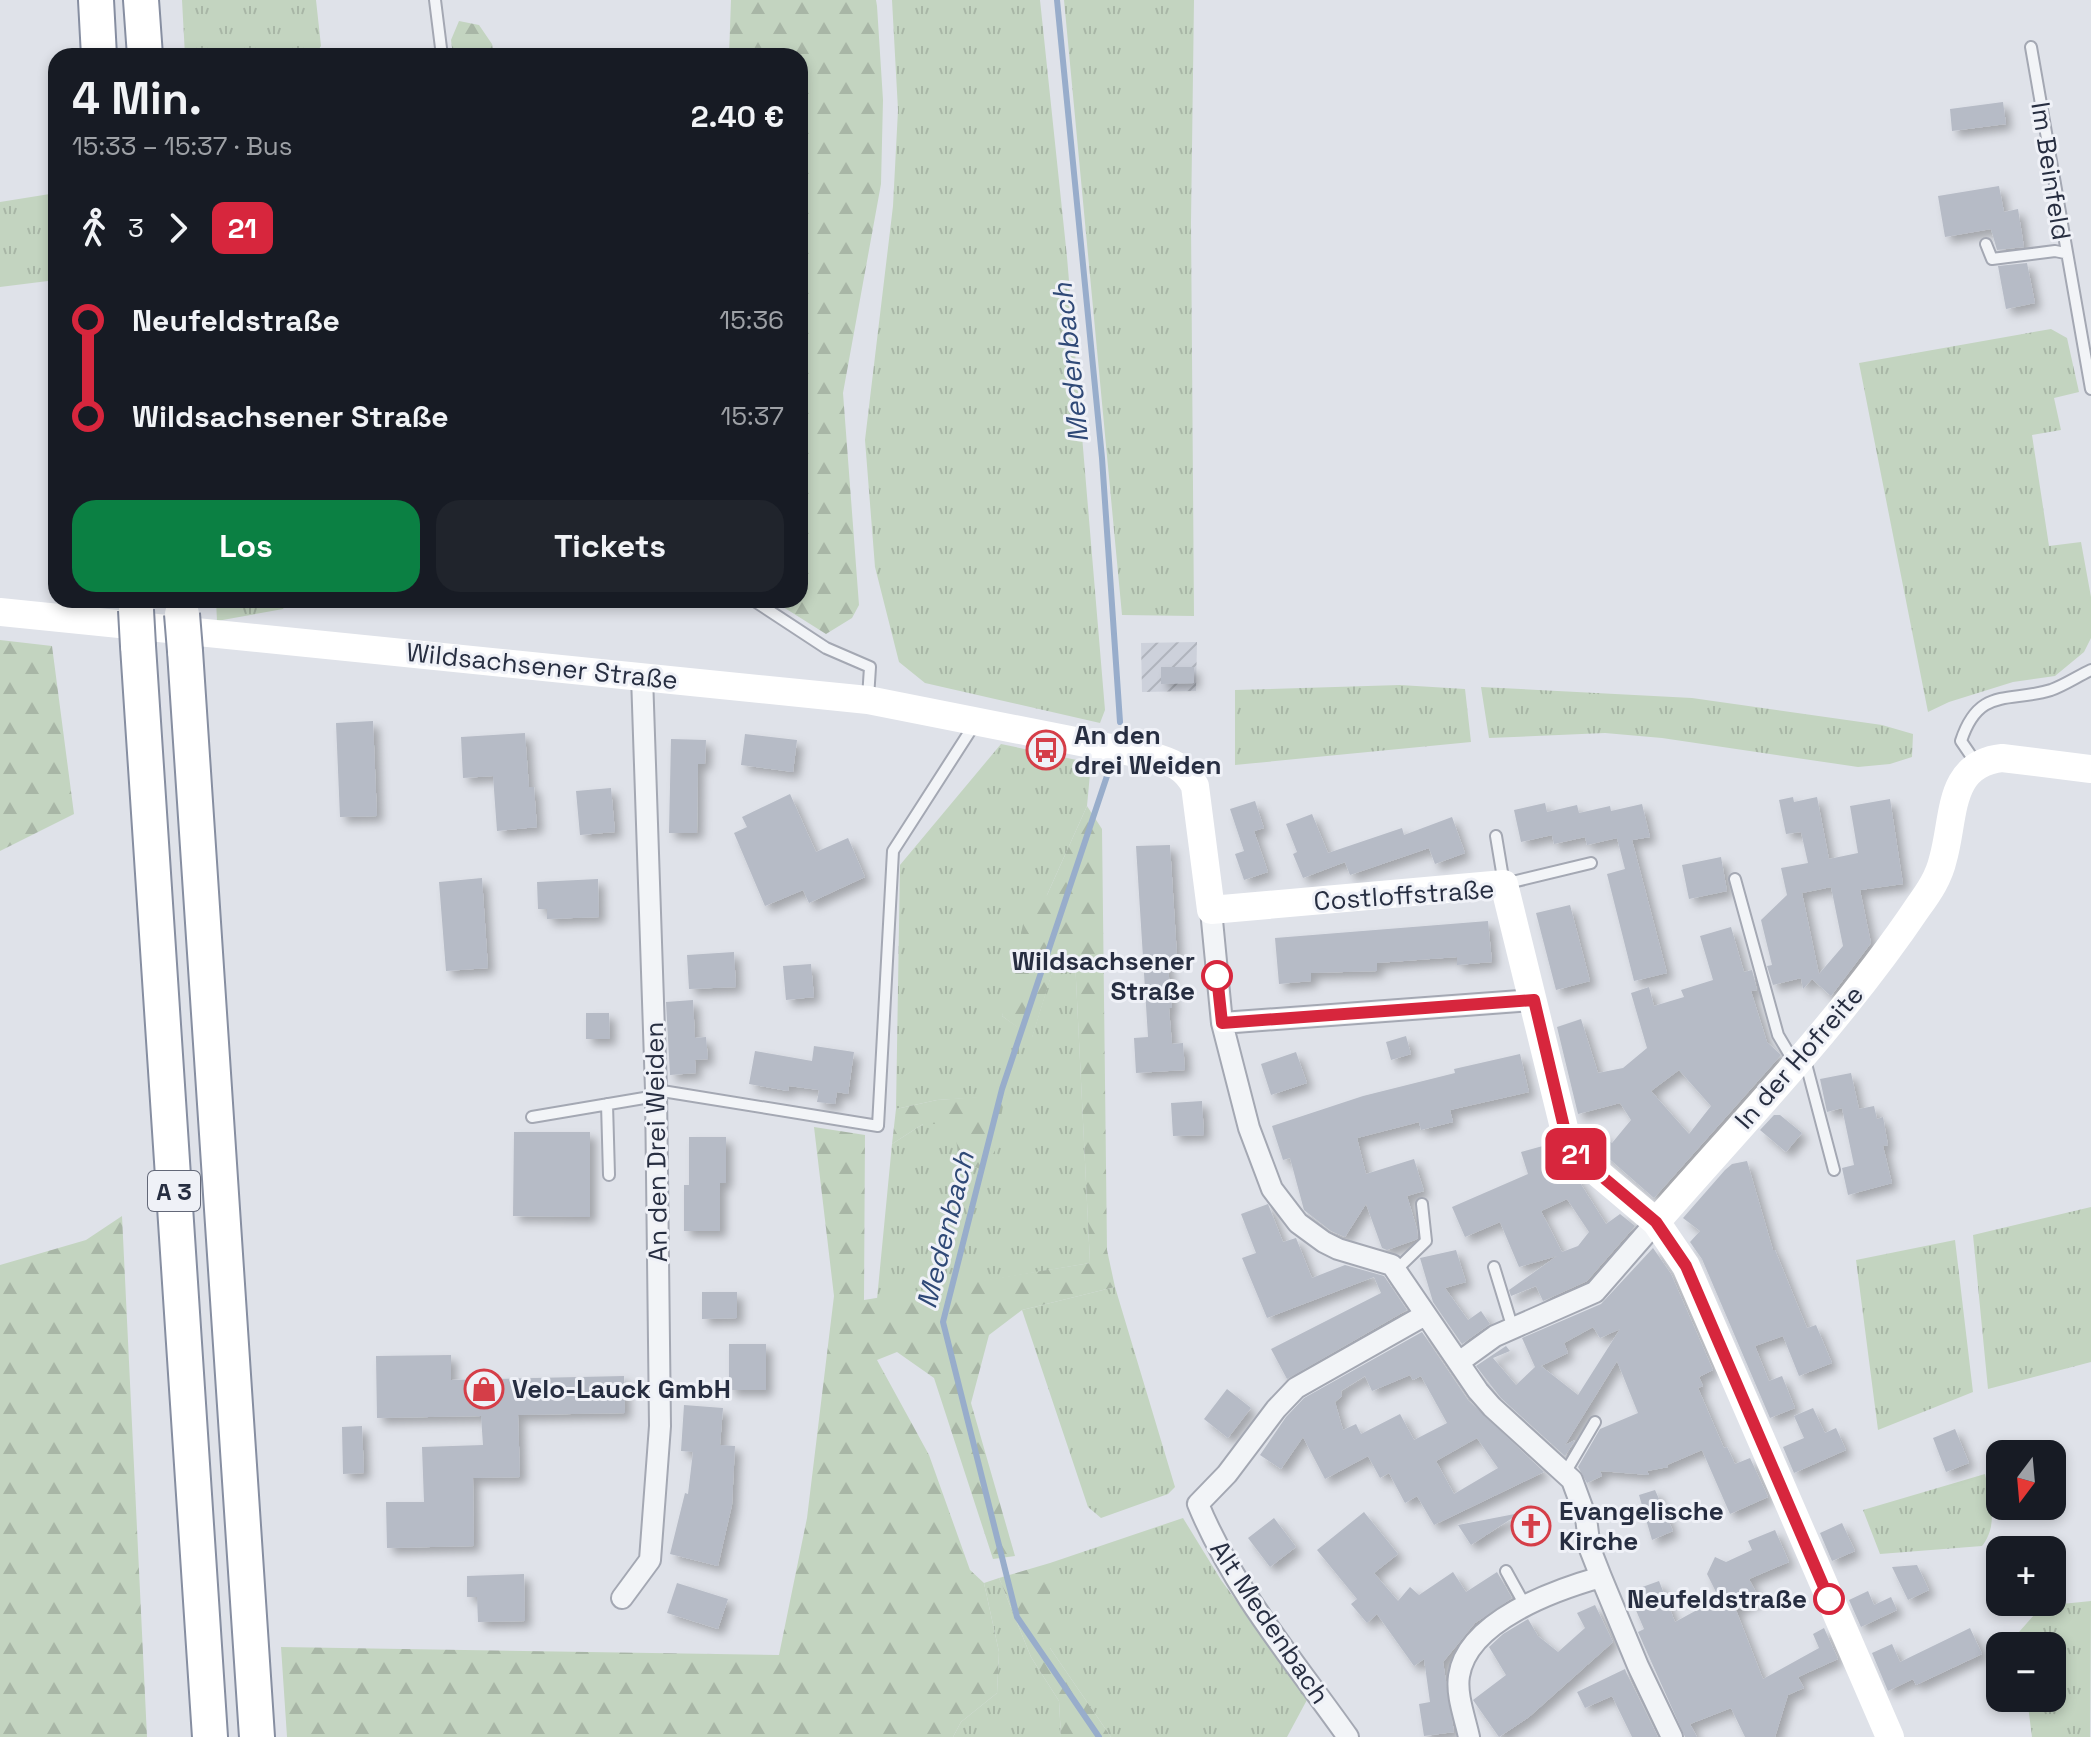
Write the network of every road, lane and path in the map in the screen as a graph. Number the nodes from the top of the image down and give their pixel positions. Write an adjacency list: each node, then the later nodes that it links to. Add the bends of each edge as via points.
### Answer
1 (96, 0): 5 (highway)
2 (141, 0): 6 (highway)
3 (435, 0): 7 (lane)
4 (2031, 47): 9 (lane, Im Beinfeld)
5 (99, 48)
6 (144, 48)
7 (441, 48)
8 (1986, 244): 9 (lane, via 1992,259)
9 (2065, 253): 10 (lane, Im Beinfeld)
10 (2091, 389)
11 (136, 608): 47 (highway, A 3, bridge)
12 (182, 608): 48 (highway, A 3, bridge)
13 (765, 608): 17 (lane, via 826,648 870,667)
14 (0, 612): 16 (main road, Wildsachsener Straße)
15 (2091, 670): 19 (lane, via 2051,690 1995,699 1968,720 1961,741)
16 (642, 676): 17 (main road, Wildsachsener Straße); 29 (street, An den Drei Weiden)
17 (868, 700): 18 (main road, Wildsachsener Straße)
18 (978, 720): 25 (main road, Wildsachsener Straße, via 1151,756 1188,773 1195,786); 29 (lane, via 893,851 878,1126)
19 (1977, 765): 20 (main road, via 2002,758); 28 (main road, In der Hofreite, via 1960,785 1943,861 1928,893 1847,1004)
20 (2091, 769)
21 (1496, 836): 24 (lane)
22 (1591, 863): 24 (lane)
23 (1735, 879): 28 (lane, via 1778,1035)
24 (1504, 884): 25 (main road, Costloffstraße); 26 (main road, Costloffstraße)
25 (1211, 910): 27 (street, Wildsachsener Straße)
26 (1534, 1000): 27 (street); 35 (main road, Costloffstraße, via 1567,1140 1579,1157)
27 (1222, 1023): 37 (street, Wildsachsener Straße, via 1249,1128 1272,1189 1288,1212 1317,1238)
28 (1799, 1059): 32 (lane); 35 (main road, In der Hofreite)
29 (656, 1093): 30 (lane); 45 (street, An den Drei Weiden, via 660,1426 650,1560)
30 (607, 1104): 31 (lane); 33 (lane)
31 (532, 1117)
32 (1834, 1170)
33 (609, 1175)
34 (1422, 1204): 37 (lane, via 1426,1241)
35 (1656, 1222): 39 (street, In der Hofreite, via 1595,1292); 52 (main road, via 1686,1266)
36 (1494, 1267): 39 (lane)
37 (1396, 1270): 38 (street)
38 (1425, 1315): 40 (street); 49 (street, Alt Medenbach, via 1296,1388 1198,1504 1242,1587)
39 (1513, 1329): 40 (street, In der Hofreite, via 1482,1343)
40 (1459, 1362): 42 (street, via 1492,1407)
41 (1595, 1422): 42 (lane)
42 (1565, 1473): 44 (street, via 1586,1518)
43 (1506, 1571): 46 (lane)
44 (1601, 1577): 46 (street); 51 (street)
45 (622, 1598)
46 (1526, 1607): 50 (street, via 1479,1638 1462,1664 1459,1689)
47 (210, 1737)
48 (257, 1737)
49 (1348, 1737)
50 (1469, 1737)
51 (1672, 1737)
52 (1890, 1737)

